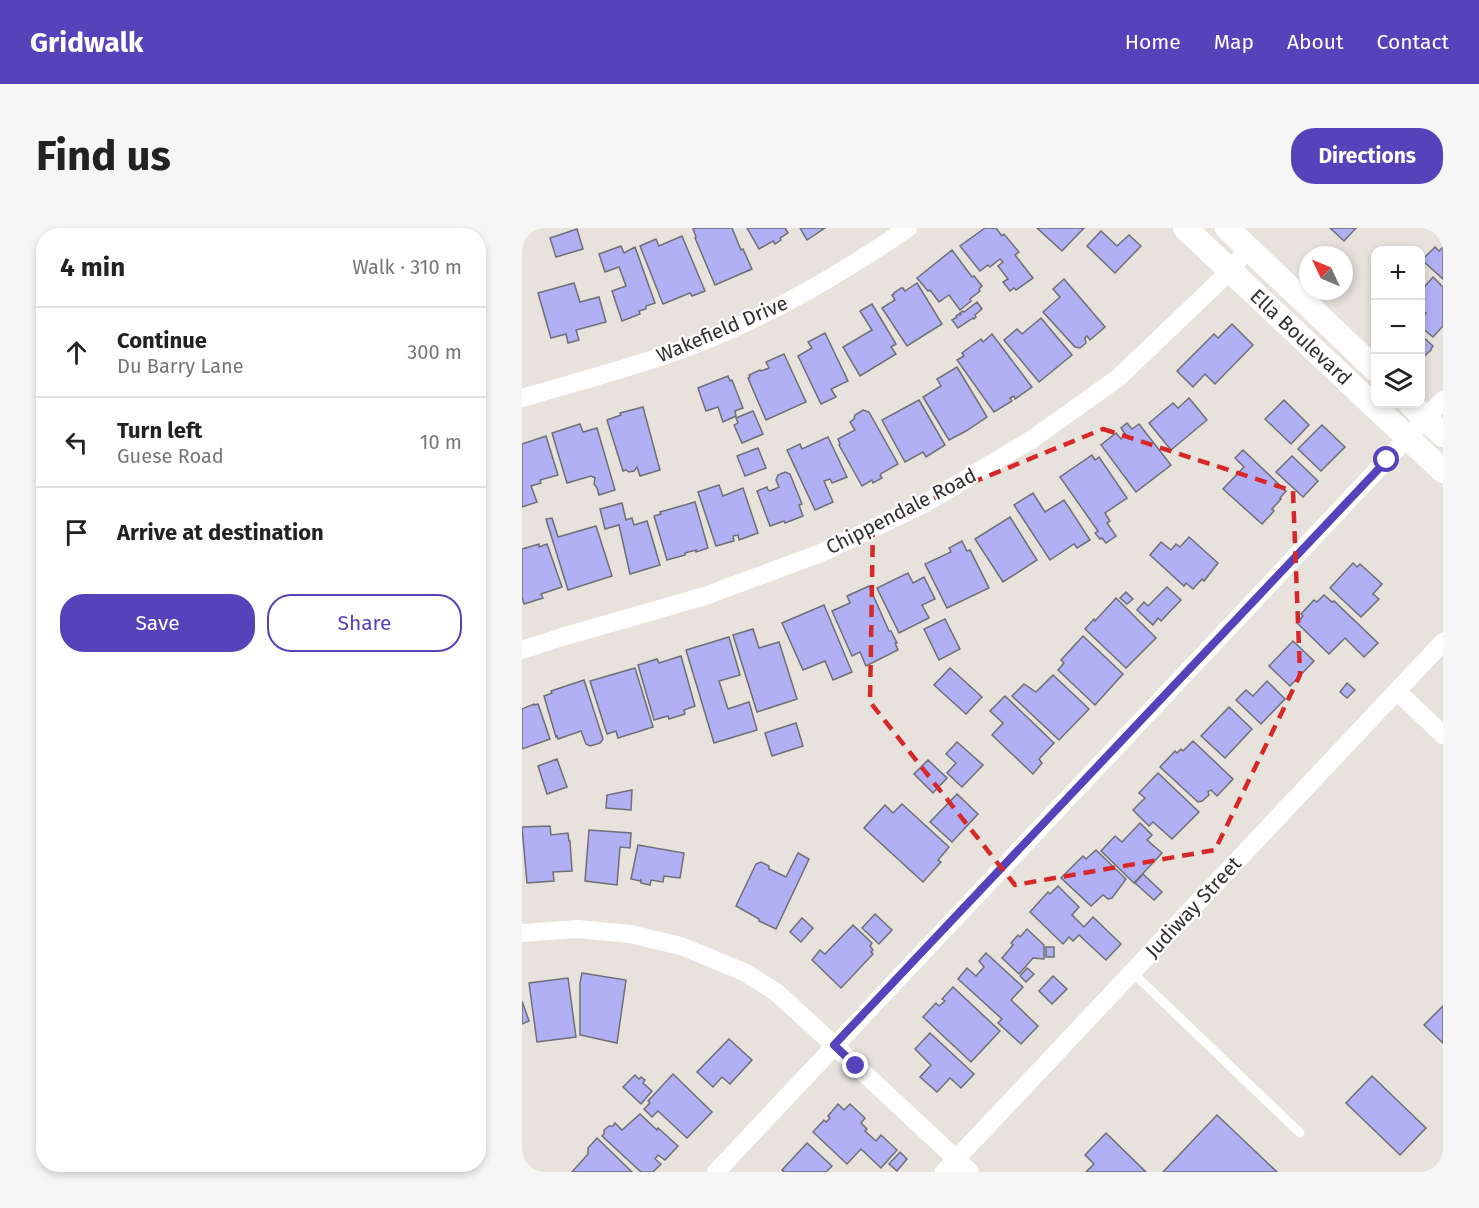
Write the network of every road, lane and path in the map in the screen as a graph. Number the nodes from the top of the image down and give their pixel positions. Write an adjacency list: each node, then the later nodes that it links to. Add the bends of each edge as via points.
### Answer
1 (908, 228): 7 (street, Wakefield Drive, via 822,283 717,335)
2 (1185, 228): 5 (main road, Ella Boulevard)
3 (1227, 228): 4 (main road, Ella Boulevard)
4 (1249, 247): 5 (street, Chippendale Road); 6 (main road, Ella Boulevard)
5 (1230, 271): 10 (main road, Ella Boulevard); 13 (street, Chippendale Road, via 1118,378 1031,440 924,504 821,553 705,596)
6 (1371, 365)
7 (522, 398)
8 (1443, 400): 9 (street)
9 (1426, 419): 10 (street)
10 (1408, 438): 11 (main road, Ella Boulevard); 18 (street)
11 (1443, 471)
12 (1443, 642): 14 (street, Judiway Street)
13 (522, 650)
14 (1397, 691): 15 (street); 17 (street, Judiway Street)
15 (1443, 735)
16 (522, 933): 18 (street, via 577,929 630,934 681,946 744,972 776,992)
17 (1132, 972): 19 (lane); 20 (street, Judiway Street)
18 (834, 1045): 20 (street); 21 (street)
19 (1300, 1133)
20 (950, 1166): 22 (street)
21 (716, 1172)
22 (970, 1172)

